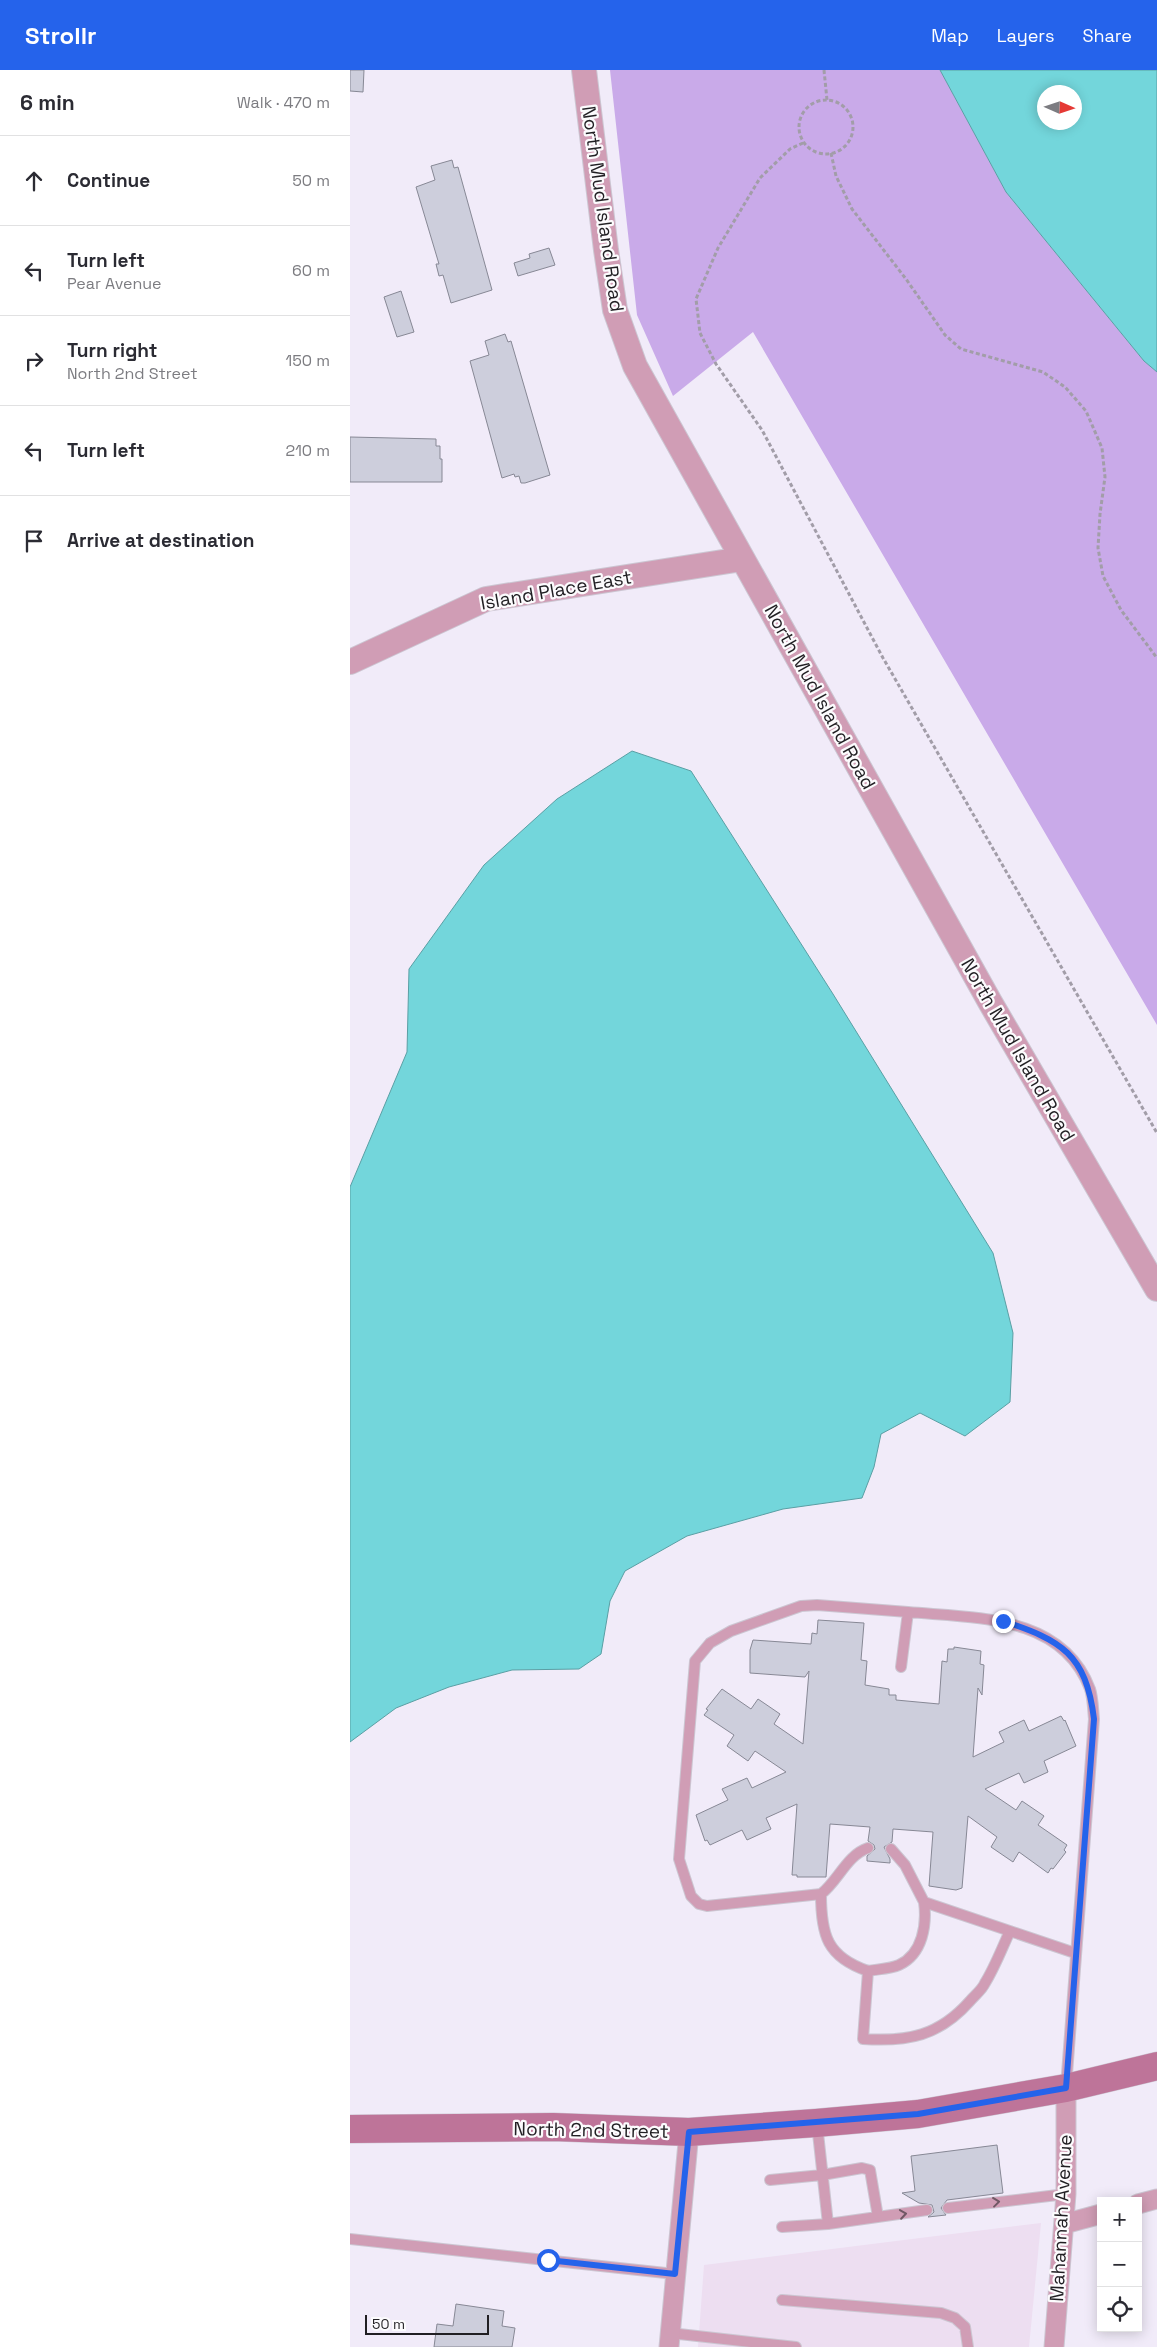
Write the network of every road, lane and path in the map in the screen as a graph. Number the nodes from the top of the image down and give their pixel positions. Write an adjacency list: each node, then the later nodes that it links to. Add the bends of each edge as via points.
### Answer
1 (584, 70): 6 (street, North Mud Island Road, via 615,310 635,366)
2 (824, 70): 3 (path)
3 (827, 100): 4 (path, via 811,104 800,118); 5 (path, via 843,106 852,122 849,140)
4 (803, 143): 5 (path, via 818,153); 9 (path, via 790,149 760,178 718,248 696,300 700,333 716,364 762,430 883,658)
5 (831, 154): 7 (path, via 836,176 852,209 945,335 961,349 1043,372 1065,387 1086,411 1102,448 1105,477 1098,548 1103,576 1121,610)
6 (742, 559): 8 (street, Island Place East, via 486,598); 10 (street, North Mud Island Road, via 990,1002)
7 (1157, 658)
8 (350, 662)
9 (1157, 1133)
10 (1157, 1288)
11 (908, 1612): 12 (lane); 15 (lane, via 817,1604 801,1606 730,1631 710,1642 695,1661 679,1860 691,1896 699,1904 707,1906); 18 (lane, via 1003,1621 1024,1628 1052,1640 1069,1654 1083,1674 1090,1691 1094,1719)
12 (901, 1667)
13 (868, 1848): 15 (lane, via 860,1851)
14 (891, 1849): 16 (lane, via 905,1865)
15 (821, 1894): 19 (lane, via 823,1928 833,1949 842,1960)
16 (924, 1902): 17 (lane); 19 (lane, via 925,1931 913,1952 901,1964)
17 (1010, 1930): 18 (lane); 19 (lane, via 985,1985 960,2013 934,2031 908,2039 863,2039)
18 (1075, 1953): 21 (lane)
19 (868, 1971)
20 (1157, 2066): 21 (main road, North 2nd Street)
21 (1066, 2088): 22 (main road, North 2nd Street, via 918,2114); 27 (street, Mahannah Avenue)
22 (816, 2123): 24 (main road, North 2nd Street); 25 (lane)
23 (350, 2129): 24 (main road, North 2nd Street, via 553,2127)
24 (689, 2132): 38 (street)
25 (822, 2175): 26 (lane); 33 (lane, via 862,2168 870,2170); 34 (lane)
26 (770, 2180)
27 (1066, 2194): 30 (lane, one-way to 27); 35 (street, Mahannah Avenue)
28 (1157, 2199): 29 (street)
29 (1142, 2203)
30 (948, 2208)
31 (927, 2210): 33 (lane, one-way to 31)
32 (1097, 2215): 35 (street)
33 (878, 2217): 34 (lane)
34 (828, 2224): 36 (lane)
35 (1064, 2224): 43 (street, Mahannah Avenue)
36 (782, 2227)
37 (350, 2239): 38 (lane)
38 (675, 2274): 40 (street)
39 (782, 2300): 42 (lane, via 941,2313 955,2318 965,2327)
40 (669, 2340): 41 (lane)
41 (796, 2347)
42 (968, 2347)
43 (1054, 2347)

